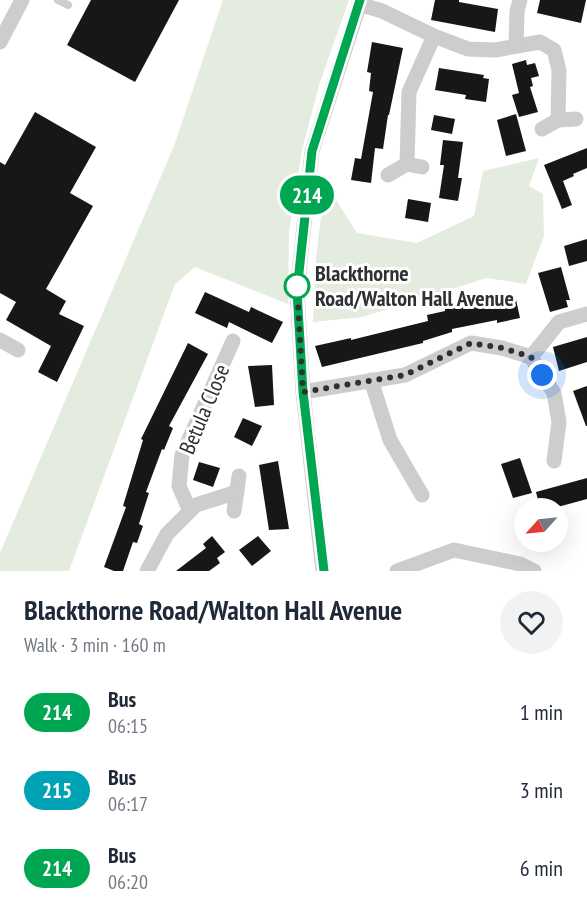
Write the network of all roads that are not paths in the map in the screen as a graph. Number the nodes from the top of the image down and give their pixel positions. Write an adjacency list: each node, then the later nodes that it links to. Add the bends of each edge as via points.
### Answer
1 (22, 0): 7 (street)
2 (58, 0): 5 (lane)
3 (520, 0): 8 (street, via 516,11)
4 (360, 2): 6 (street); 19 (street, via 312,151 297,291)
5 (68, 5)
6 (434, 36): 8 (street, via 468,49); 12 (street, via 409,92 414,166)
7 (0, 42)
8 (516, 46): 10 (street, via 540,42 554,50 559,70)
9 (576, 118): 10 (street)
10 (558, 120): 11 (street)
11 (542, 129)
12 (387, 175)
13 (587, 314): 17 (street, via 559,322)
14 (0, 340): 16 (street)
15 (233, 341): 24 (street, Betula Close, via 182,455 179,486)
16 (18, 350)
17 (531, 357): 18 (street, via 471,343 405,375); 20 (street, via 554,393 559,422)
18 (371, 380): 19 (street); 23 (street, via 390,440)
19 (303, 392): 28 (street)
20 (554, 461)
21 (239, 476): 22 (street)
22 (237, 492): 24 (street, via 196,505); 25 (street)
23 (422, 495)
24 (190, 511): 27 (street, via 167,534)
25 (234, 511)
26 (524, 569): 29 (street, via 454,550)
27 (147, 571)
28 (323, 571)
29 (397, 571)

